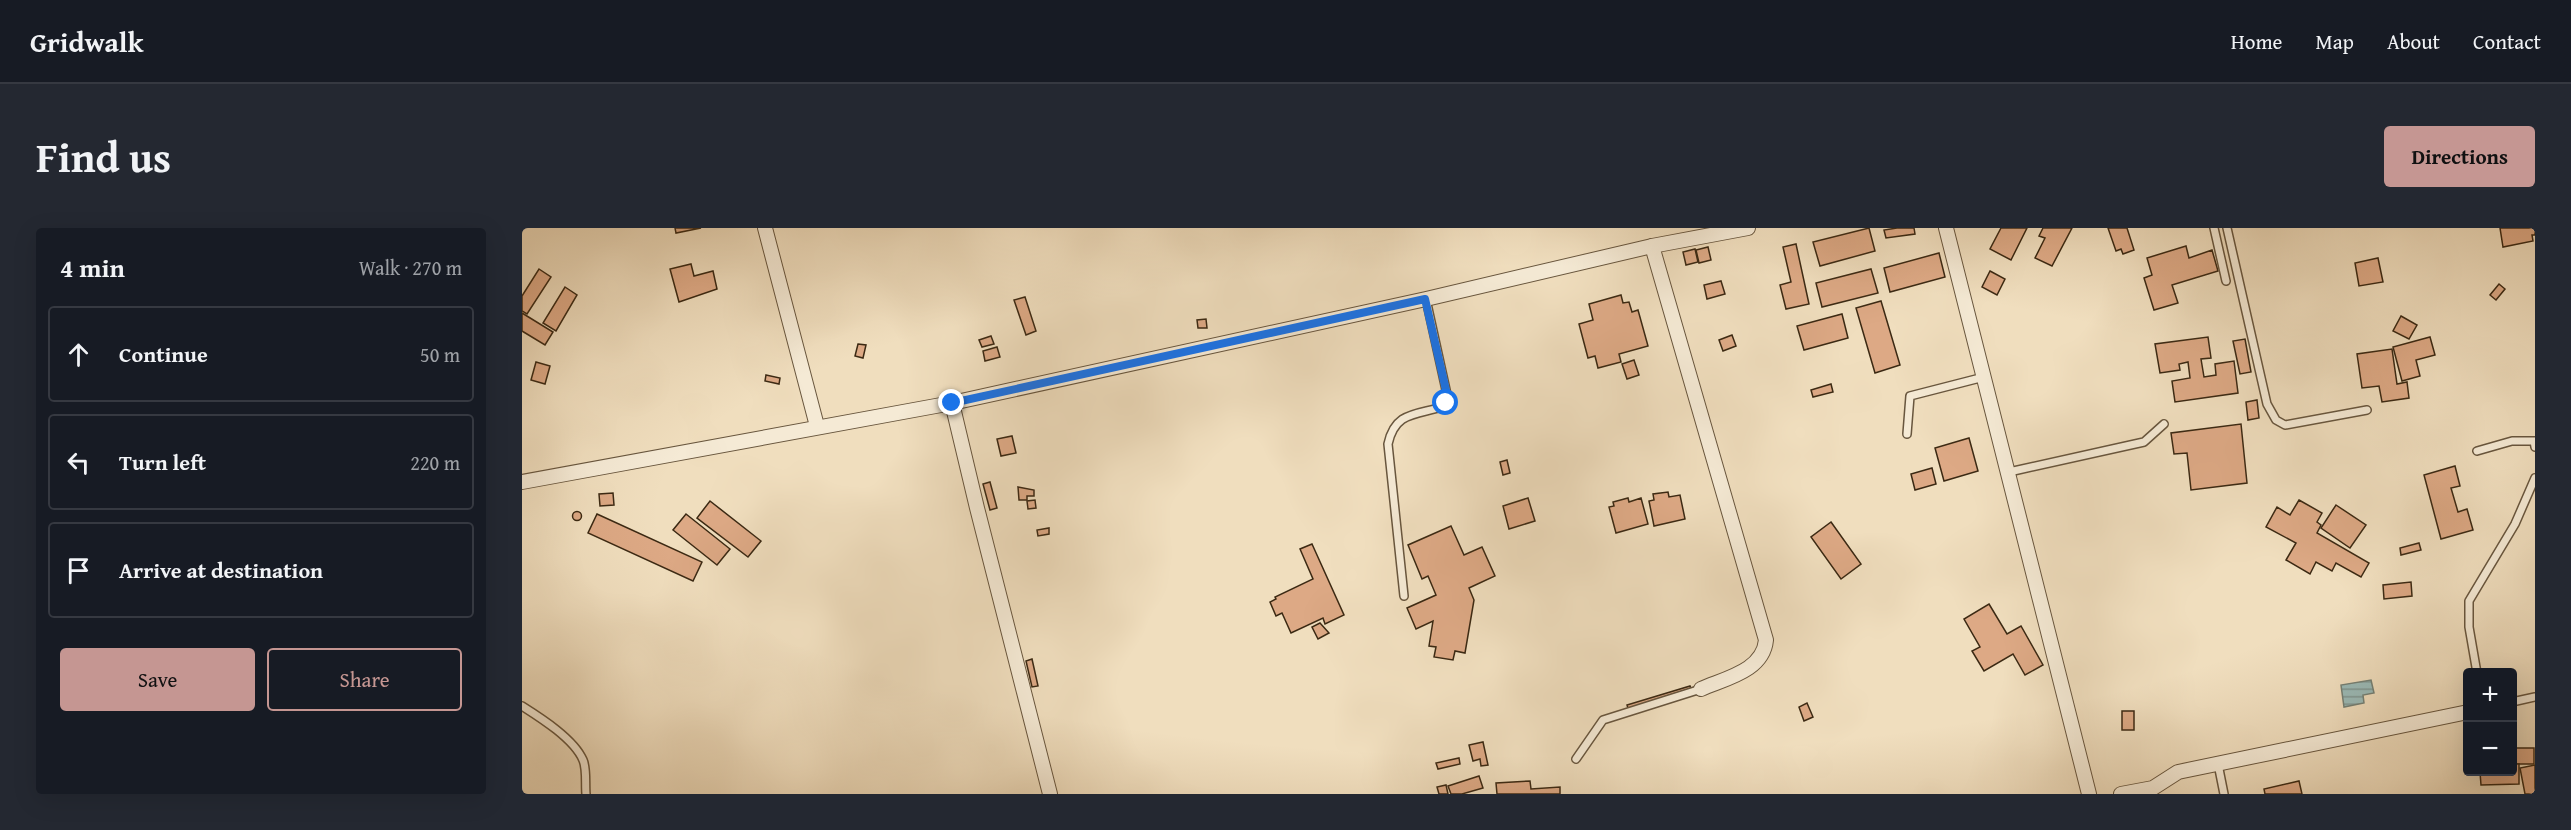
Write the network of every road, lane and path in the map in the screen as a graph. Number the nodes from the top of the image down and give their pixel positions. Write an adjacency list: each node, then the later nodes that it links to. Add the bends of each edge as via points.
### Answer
1 (765, 228): 13 (street)
2 (1748, 228): 6 (street)
3 (1946, 228): 9 (street)
4 (2214, 228): 7 (lane)
5 (2227, 228): 11 (lane, via 2267,404 2276,420 2285,425)
6 (1652, 246): 8 (street); 22 (street, via 1766,640 1762,657 1753,666)
7 (2226, 281)
8 (1425, 299): 10 (street); 20 (lane, via 1448,399 1442,407 1401,419 1392,428 1388,444)
9 (1984, 377): 14 (lane, via 1910,396); 17 (street)
10 (952, 403): 13 (street); 30 (street)
11 (2367, 410)
12 (2164, 424): 17 (lane, via 2144,442)
13 (817, 426): 19 (street)
14 (1907, 434)
15 (2535, 447): 16 (lane, via 2534,441 2511,441)
16 (2477, 451)
17 (2009, 472): 31 (street)
18 (2535, 478): 21 (lane, via 2515,524 2469,601 2469,627)
19 (522, 482)
20 (1404, 596)
21 (2477, 668)
22 (1701, 689): 27 (lane, via 1603,720)
23 (2535, 697): 24 (lane)
24 (2517, 701)
25 (522, 706): 29 (lane, via 541,717 584,761)
26 (2463, 713): 28 (street)
27 (1576, 759)
28 (2218, 764): 32 (street, via 2178,772 2152,788); 33 (lane)
29 (586, 794)
30 (1050, 794)
31 (2089, 794)
32 (2121, 794)
33 (2224, 794)

